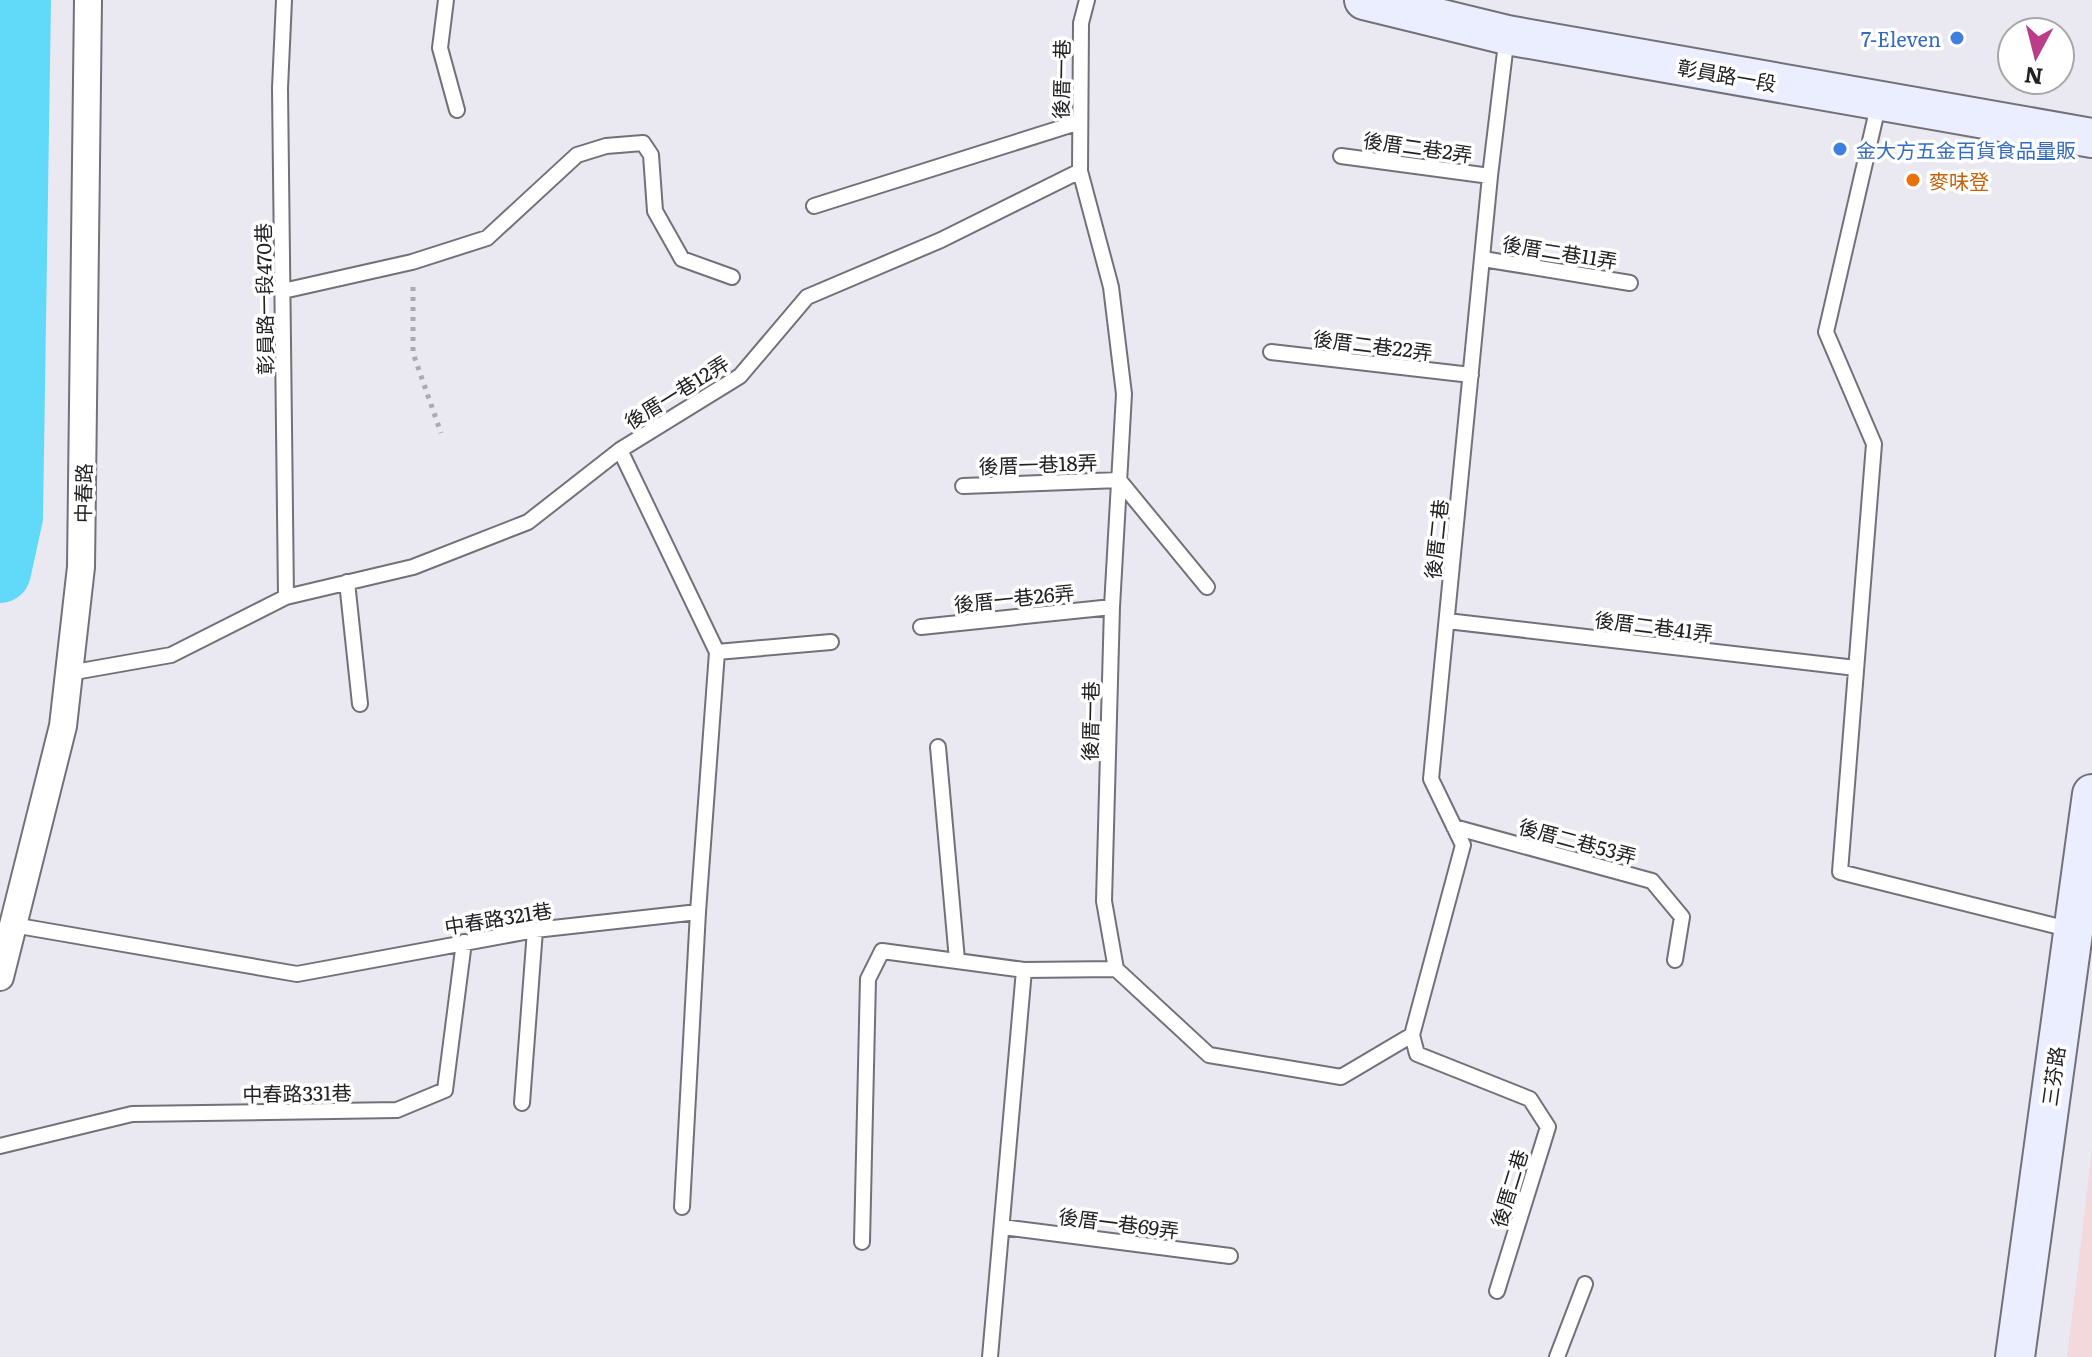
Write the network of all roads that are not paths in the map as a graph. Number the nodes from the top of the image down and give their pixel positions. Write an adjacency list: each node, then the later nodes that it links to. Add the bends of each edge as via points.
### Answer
1 (88, 0): 33 (street, 中春路, via 81,567)
2 (284, 0): 18 (lane, 彰員路一段470巷)
3 (446, 0): 8 (lane, via 440,48)
4 (1087, 0): 9 (lane, 後厝一巷, via 1081,23)
5 (1364, 0): 6 (main road, 彰員路一段)
6 (1507, 35): 7 (main road, 彰員路一段); 13 (lane, 後厝二巷)
7 (1879, 101): 10 (main road, 彰員路一段); 32 (lane, via 1826,332 1874,444)
8 (457, 110)
9 (1080, 122): 12 (lane, 後厝一巷); 14 (lane)
10 (2092, 138)
11 (1341, 156): 13 (lane, 後厝二巷2弄)
12 (1080, 171): 21 (lane, 後厝一巷12弄, via 941,240 807,297 740,376); 22 (lane, 後厝一巷, via 1111,287 1124,394)
13 (1490, 176): 15 (lane, 後厝二巷)
14 (814, 206)
15 (1483, 259): 17 (lane, 後厝二巷11弄); 20 (lane, 後厝二巷)
16 (732, 277): 18 (lane, via 682,259 655,211 651,155 643,143 577,155 487,238 412,262)
17 (1630, 283)
18 (283, 291): 26 (lane, 彰員路一段470巷)
19 (1271, 352): 20 (lane, 後厝二巷22弄)
20 (1471, 375): 28 (lane, 後厝二巷)
21 (620, 450): 24 (lane, via 528,522 413,567); 31 (lane, 後厝一巷12弄)
22 (1119, 480): 23 (lane, 後厝一巷18弄); 25 (lane, 後厝一巷18弄); 27 (lane, 後厝一巷)
23 (963, 486)
24 (347, 582): 26 (lane); 34 (lane)
25 (1207, 587)
26 (286, 597): 33 (lane, via 171,655)
27 (1112, 607): 29 (lane, 後厝一巷26弄); 45 (lane, 後厝一巷, via 1104,901)
28 (1447, 621): 32 (lane, 後厝二巷41弄); 37 (lane, 後厝二巷, via 1431,779)
29 (921, 627)
30 (831, 642): 31 (lane)
31 (717, 652): 38 (lane, 後厝一巷12弄)
32 (1856, 668): 41 (lane, via 1840,872)
33 (69, 673): 39 (street, 中春路, via 63,726)
34 (360, 704)
35 (938, 747): 43 (lane)
36 (2092, 794): 41 (main road, 三芬路)
37 (1454, 827): 44 (lane, 後厝二巷53弄, via 1652,881 1682,917); 48 (lane, 後厝二巷, via 1463,845)
38 (698, 912): 40 (lane, 中春路321巷); 51 (lane)
39 (13, 925): 42 (lane, 中春路321巷, via 297,974); 47 (street, 中春路)
40 (535, 930): 42 (lane, 中春路321巷); 49 (lane)
41 (2073, 930): 59 (main road, 三芬路, via 2073,970)
42 (464, 942): 50 (lane, 中春路331巷, via 445,1090 397,1110 132,1114)
43 (957, 960): 46 (lane); 53 (lane, via 882,951 868,979)
44 (1675, 960)
45 (1116, 969): 46 (lane); 48 (lane, via 1209,1055 1341,1077)
46 (1024, 970): 52 (lane)
47 (0, 977)
48 (1412, 1035): 56 (lane, 後厝二巷, via 1417,1054 1530,1099 1548,1127)
49 (522, 1103)
50 (0, 1146)
51 (682, 1207)
52 (1002, 1227): 54 (lane, 後厝一巷69弄); 57 (lane)
53 (862, 1242)
54 (1230, 1256)
55 (1585, 1284): 58 (lane)
56 (1497, 1291)
57 (990, 1357)
58 (1557, 1357)
59 (2015, 1357)

